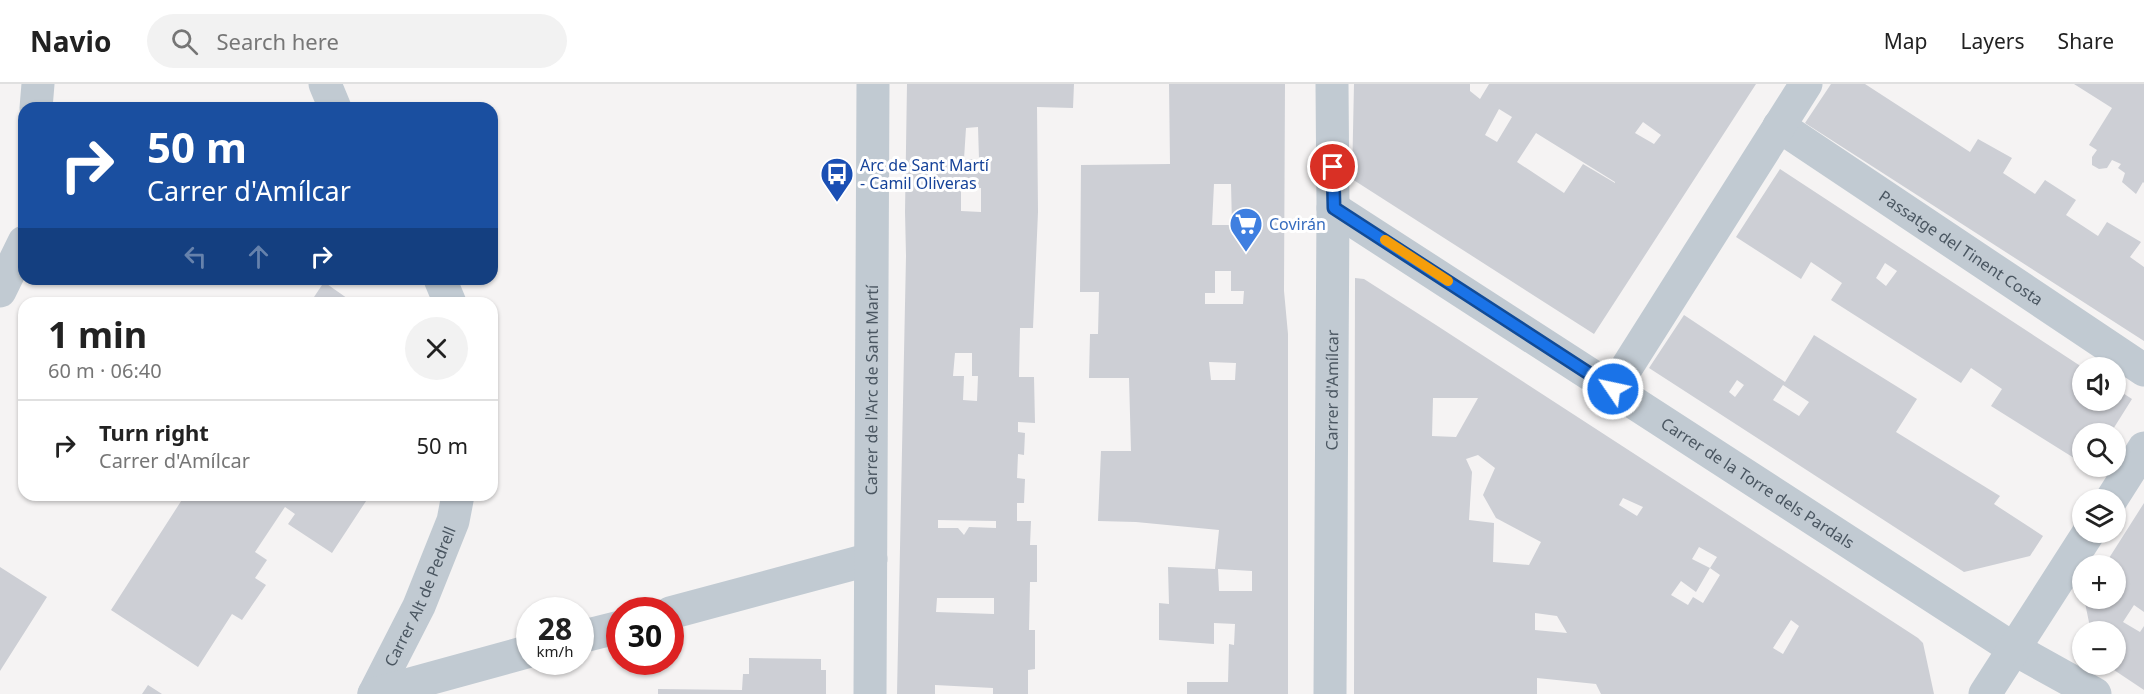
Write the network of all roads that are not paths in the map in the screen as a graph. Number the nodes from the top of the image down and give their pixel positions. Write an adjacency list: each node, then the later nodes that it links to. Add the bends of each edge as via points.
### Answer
1 (38, 84): 6 (street)
2 (325, 84): 7 (street)
3 (873, 84): 18 (street, Carrer de l'Arc de Sant Martí)
4 (1332, 84): 9 (street, Carrer d'Amílcar)
5 (1806, 84): 8 (street)
6 (36, 102)
7 (332, 102)
8 (1779, 126): 12 (street, Passatge del Tinent Costa); 13 (street)
9 (1334, 208): 13 (street, Carrer de la Torre dels Pardals); 24 (street, Carrer d'Amílcar)
10 (18, 254): 11 (street)
11 (0, 291)
12 (2144, 370)
13 (1613, 389): 20 (street, Carrer de la Torre dels Pardals)
14 (2144, 448): 15 (street)
15 (2118, 489)
16 (457, 501): 22 (street, Carrer Alt de Pedrell, via 453,521 419,606)
17 (2082, 543): 20 (street)
18 (871, 559): 19 (street); 23 (street, Carrer de l'Arc de Sant Martí)
19 (684, 609)
20 (2014, 649): 25 (street); 26 (street, Carrer de la Torre dels Pardals)
21 (516, 655): 22 (street)
22 (374, 694)
23 (870, 694)
24 (1330, 694)
25 (1985, 694)
26 (2095, 694)

